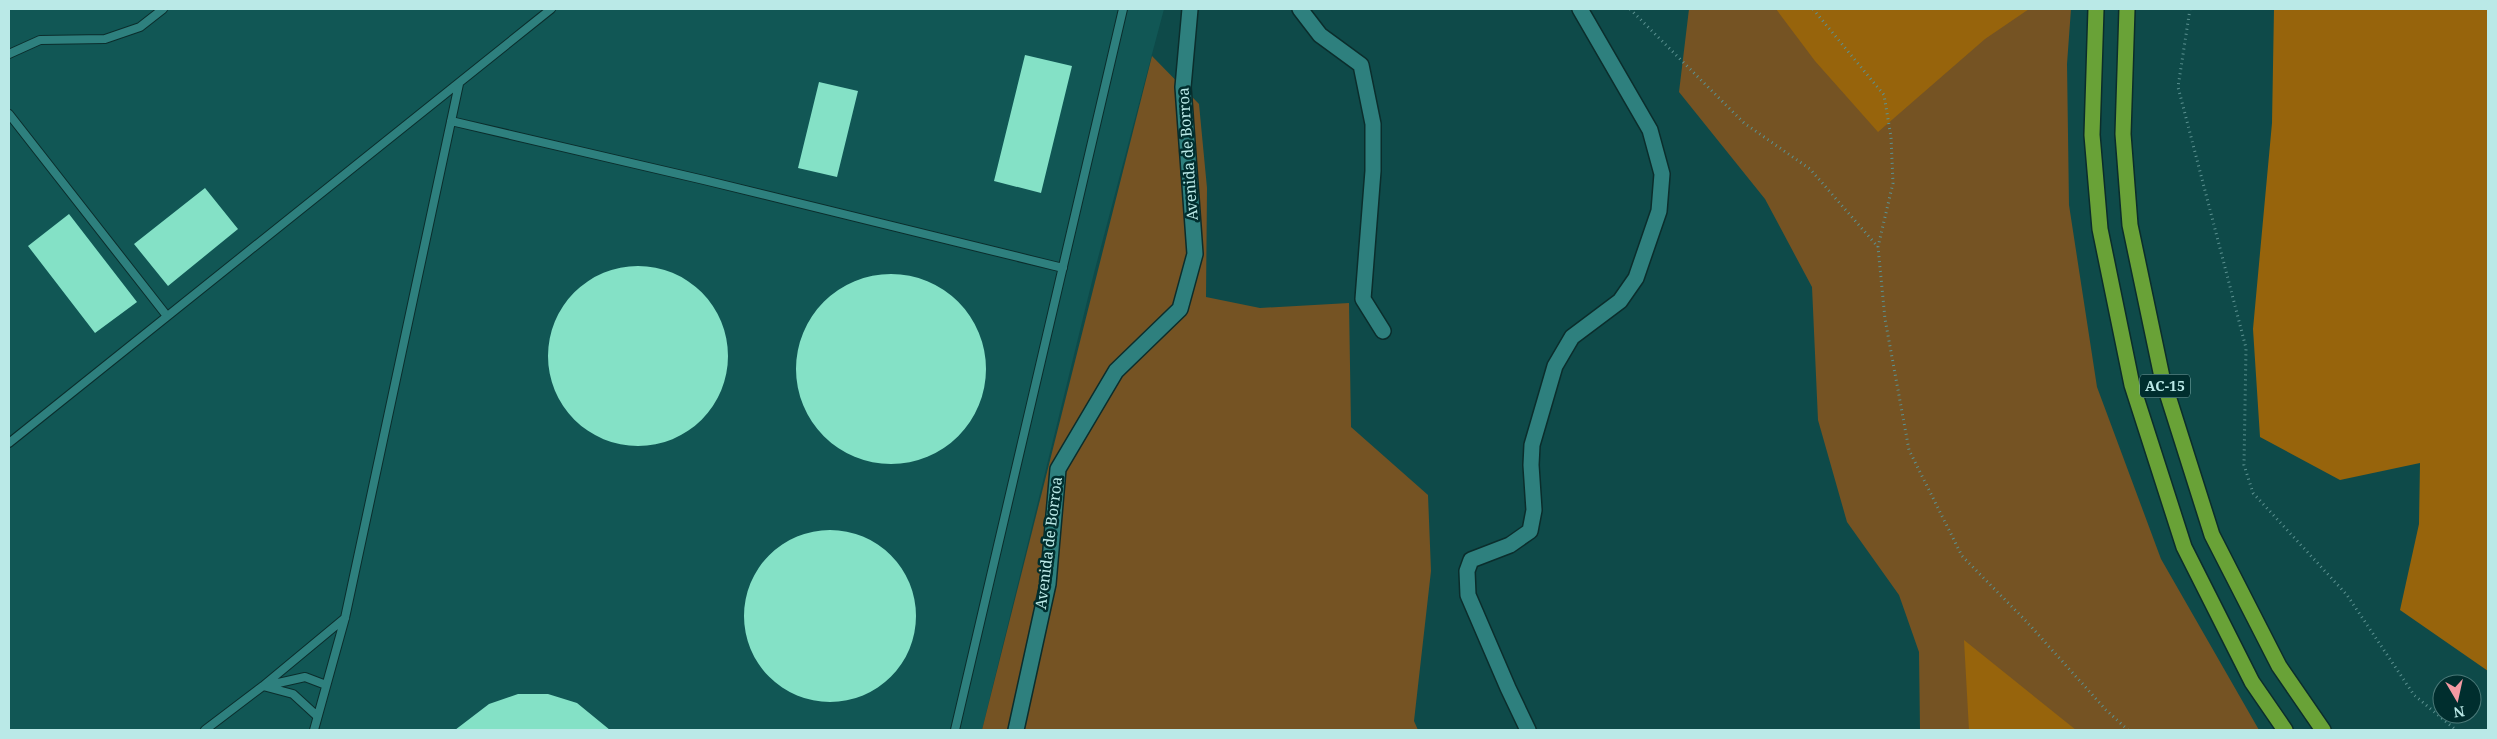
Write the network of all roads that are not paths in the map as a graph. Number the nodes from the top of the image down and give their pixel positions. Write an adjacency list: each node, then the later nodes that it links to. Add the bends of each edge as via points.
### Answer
1 (163, 9): 9 (lane, via 140,27 105,39 40,40)
2 (551, 9): 10 (lane)
3 (1123, 9): 13 (lane)
4 (1190, 9): 24 (street, Avenida de Borroa, via 1183,87 1195,254 1180,309 1116,371 1058,469 1048,584)
5 (1300, 9): 15 (street, via 1320,35 1361,65 1373,124 1373,170 1363,299)
6 (1580, 9): 25 (street, via 1650,130 1662,174 1658,211 1636,278 1620,301 1572,337 1555,366 1532,444 1534,510 1530,531 1510,545 1471,560 1467,571 1468,594)
7 (2096, 9): 26 (highway, AC-15, via 2092,135 2100,229 2132,385 2184,547 2252,682)
8 (2127, 9): 27 (highway, AC-15, via 2123,134 2130,225 2162,377 2212,535 2279,666)
9 (9, 54)
10 (459, 84): 12 (lane); 14 (lane)
11 (9, 114): 14 (lane)
12 (451, 121): 13 (lane); 17 (lane)
13 (1063, 268): 23 (lane)
14 (167, 316): 16 (lane)
15 (1383, 331)
16 (9, 443)
17 (345, 618): 18 (lane); 19 (lane)
18 (326, 685): 19 (lane, via 305,677); 20 (lane)
19 (263, 686): 20 (lane, via 293,694); 21 (lane)
20 (317, 716): 22 (lane)
21 (205, 730)
22 (314, 730)
23 (955, 730)
24 (1016, 730)
25 (1528, 730)
26 (2285, 730)
27 (2323, 730)

